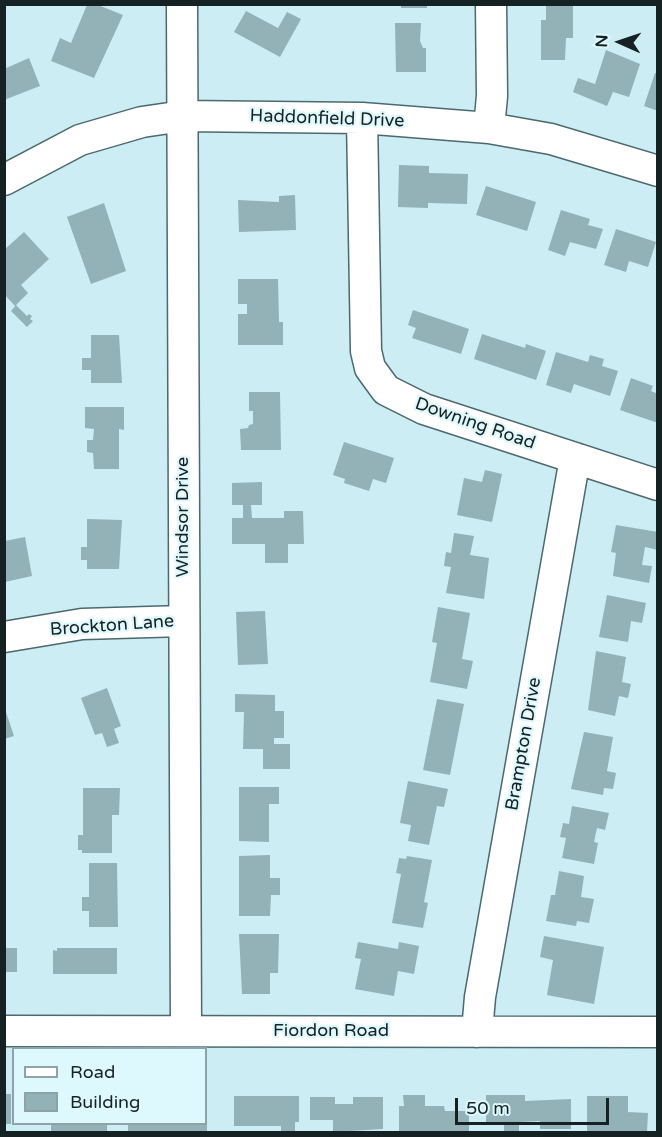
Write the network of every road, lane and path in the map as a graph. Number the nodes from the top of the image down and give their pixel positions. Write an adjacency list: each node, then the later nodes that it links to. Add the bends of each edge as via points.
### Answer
1 (182, 4): 3 (street, Windsor Drive)
2 (490, 4): 5 (street)
3 (183, 116): 4 (street, Haddonfield Drive); 7 (street, Haddonfield Drive, via 142,122 80,140); 10 (street, Windsor Drive)
4 (362, 118): 5 (street, Haddonfield Drive); 8 (street, Downing Road, via 369,368 386,390 424,409)
5 (489, 128): 6 (street, Haddonfield Drive, via 551,139)
6 (657, 171)
7 (4, 180)
8 (575, 458): 9 (street, Downing Road); 14 (street, Brampton Drive)
9 (657, 485)
10 (183, 621): 11 (street, Brockton Lane, via 82,624); 12 (street, Windsor Drive)
11 (4, 637)
12 (186, 1030): 13 (street, Fiordon Road); 14 (street, Fiordon Road)
13 (4, 1032)
14 (477, 1032): 15 (street, Fiordon Road)
15 (657, 1032)

